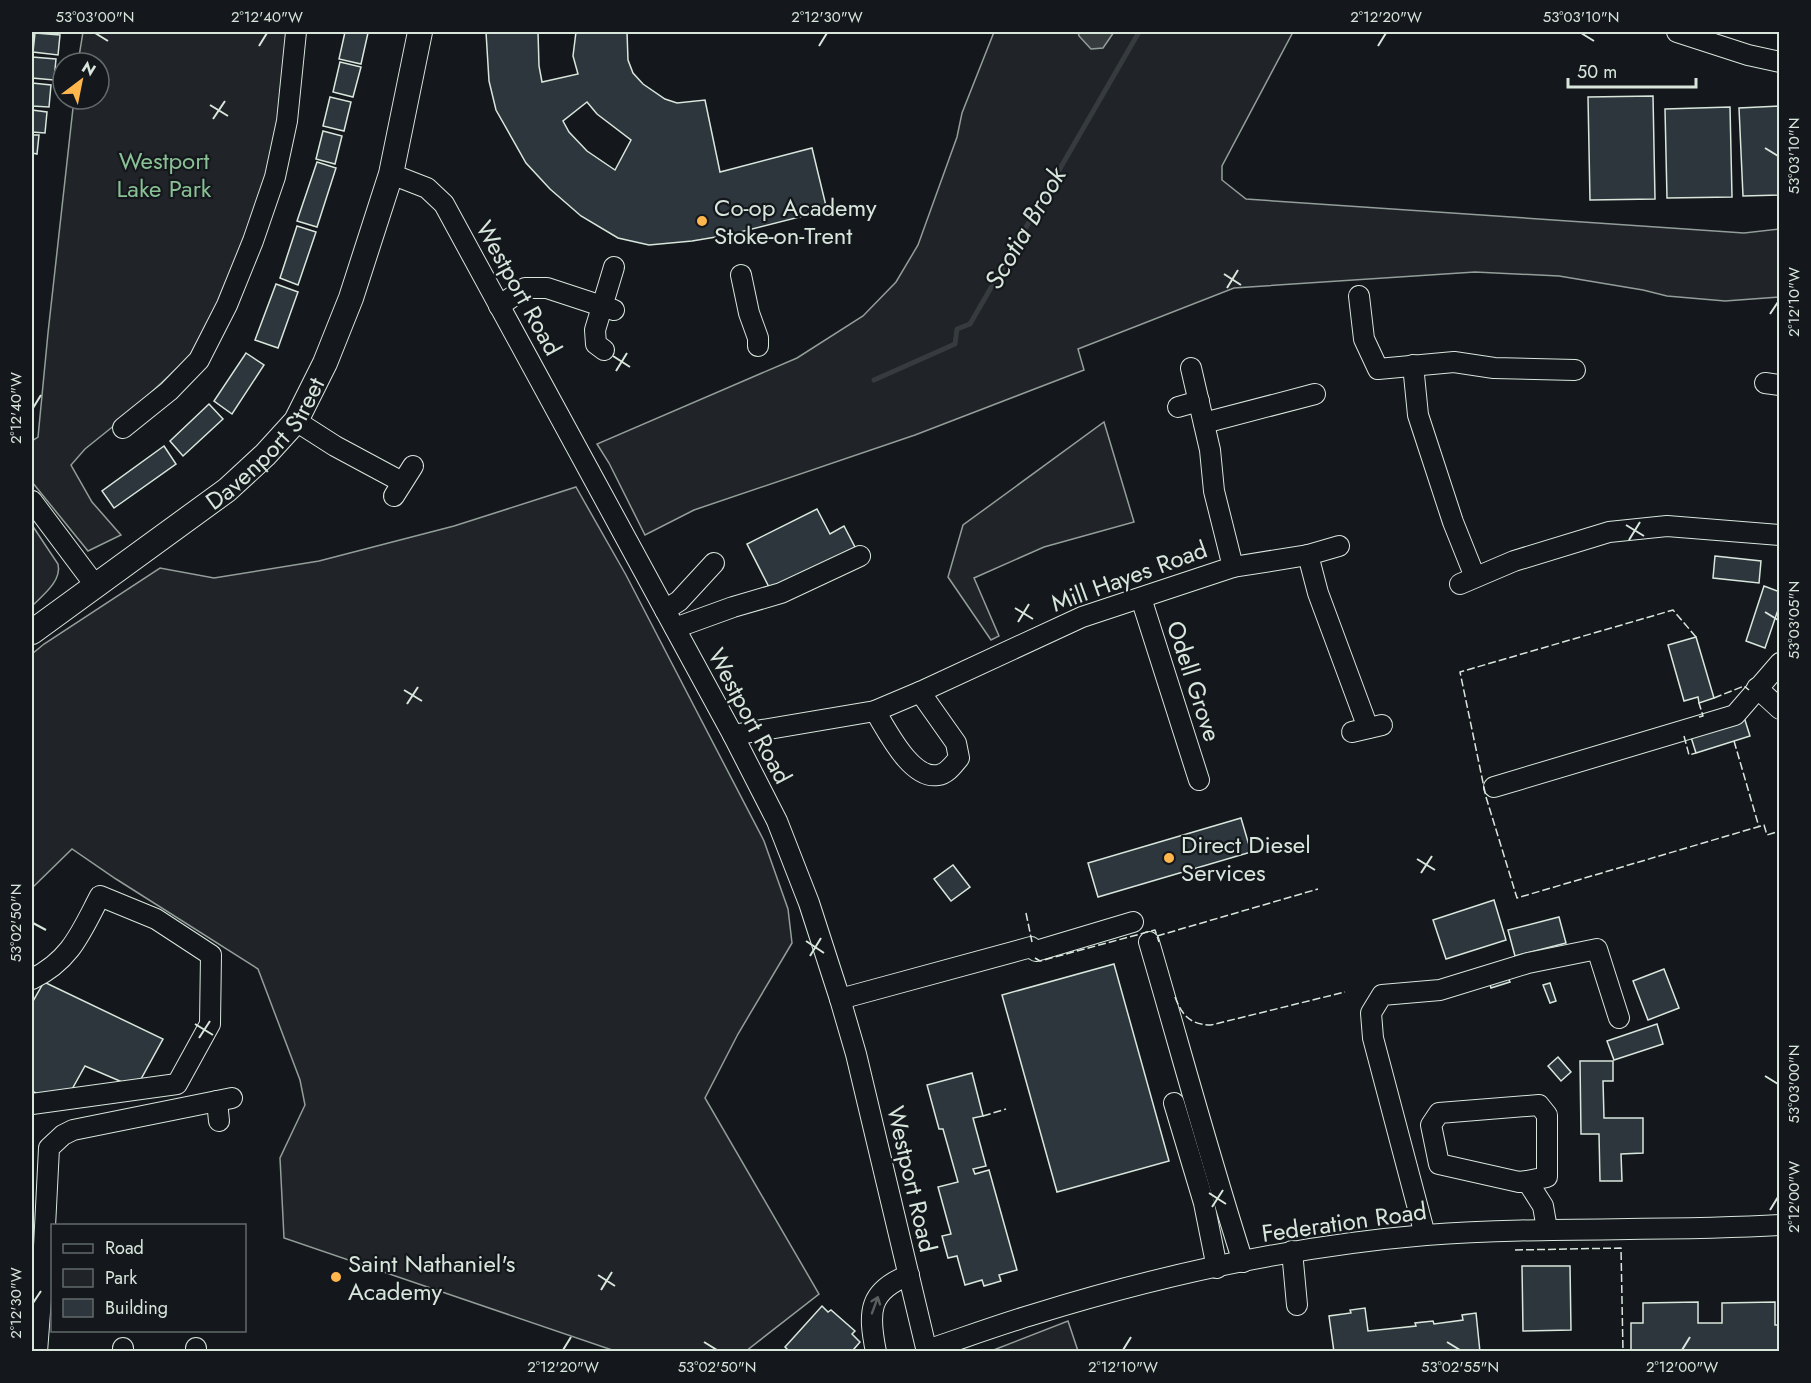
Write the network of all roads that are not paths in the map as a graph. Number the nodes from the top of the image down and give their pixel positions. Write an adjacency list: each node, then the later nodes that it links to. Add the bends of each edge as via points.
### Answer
1 (296, 32): 21 (street, via 287,121 275,177 227,305 199,360)
2 (420, 32): 5 (main road, Davenport Street)
3 (1677, 32): 4 (street)
4 (1779, 62)
5 (391, 174): 9 (street, Westport Road, via 427,188 444,204); 19 (main road, Davenport Street, via 351,298 326,363)
6 (614, 267): 10 (street)
7 (741, 275): 11 (street)
8 (1359, 296): 13 (street, via 1364,339 1378,369)
9 (500, 306): 10 (street, via 525,288 547,288); 32 (street, Westport Road)
10 (608, 308): 12 (street, via 595,330 596,344)
11 (758, 346)
12 (604, 350)
13 (1413, 365): 15 (street, via 1454,362 1494,368); 24 (street, via 1418,415 1453,522 1467,580 1514,561 1635,528 1667,526)
14 (1191, 368): 17 (street)
15 (1575, 370)
16 (1315, 394): 20 (street)
17 (1199, 401): 18 (street); 20 (street)
18 (1178, 407)
19 (296, 421): 22 (street); 30 (main road, Davenport Street, via 227,490)
20 (1204, 423): 29 (street, via 1214,490)
21 (123, 428)
22 (403, 481)
23 (32, 501): 30 (street)
24 (1779, 535)
25 (1339, 546): 26 (street, Mill Hayes Road)
26 (1308, 555): 29 (street, Mill Hayes Road); 40 (street)
27 (860, 556): 33 (street, via 781,593)
28 (714, 563): 32 (street, via 679,601)
29 (1233, 567): 31 (street, Mill Hayes Road)
30 (95, 585): 34 (main road, Davenport Street)
31 (1141, 598): 37 (street, Mill Hayes Road, via 1082,616); 42 (street, Odell Grove)
32 (665, 610): 33 (street, Westport Road)
33 (675, 628): 41 (street, Westport Road)
34 (32, 632)
35 (1779, 663): 36 (street)
36 (1755, 690): 38 (street); 43 (street, via 1736,714)
37 (920, 692): 39 (street, Mill Hayes Road); 39 (street, via 956,742 959,758 939,775 926,775 914,768)
38 (1779, 709)
39 (875, 711): 41 (street, Mill Hayes Road)
40 (1367, 728)
41 (733, 735): 47 (street, Westport Road, via 777,821)
42 (1199, 780)
43 (1494, 787)
44 (1133, 922): 47 (street, via 1036,951 1031,947)
45 (1149, 942): 59 (street)
46 (32, 979): 50 (street, via 72,948 100,896 156,919 211,955 210,1024 177,1084)
47 (840, 999): 61 (street, Westport Road)
48 (1619, 1018): 57 (street, via 1597,948 1528,963 1440,990 1382,995 1371,1013 1373,1038)
49 (1174, 1103): 60 (street, via 1204,1203)
50 (32, 1104)
51 (219, 1121): 62 (street, via 225,1099 73,1130 49,1148)
52 (1547, 1177): 53 (street); 53 (street, via 1547,1115 1539,1105 1438,1113 1431,1125 1439,1164); 54 (street)
53 (1527, 1181): 54 (street)
54 (1543, 1206): 56 (street)
55 (1779, 1225): 56 (street, Federation Road, via 1722,1229)
56 (1547, 1229): 57 (street, Federation Road)
57 (1425, 1235): 58 (street, Federation Road)
58 (1292, 1251): 59 (street, Federation Road); 63 (street)
59 (1243, 1262): 60 (street, Federation Road)
60 (1216, 1268): 64 (street, Federation Road, via 1044,1311)
61 (909, 1275): 64 (street, Westport Road); 66 (street, one-way to 61, via 873,1302 883,1289)
62 (47, 1285): 65 (street)
63 (1298, 1305)
64 (927, 1351)
65 (37, 1352)
66 (876, 1352)

